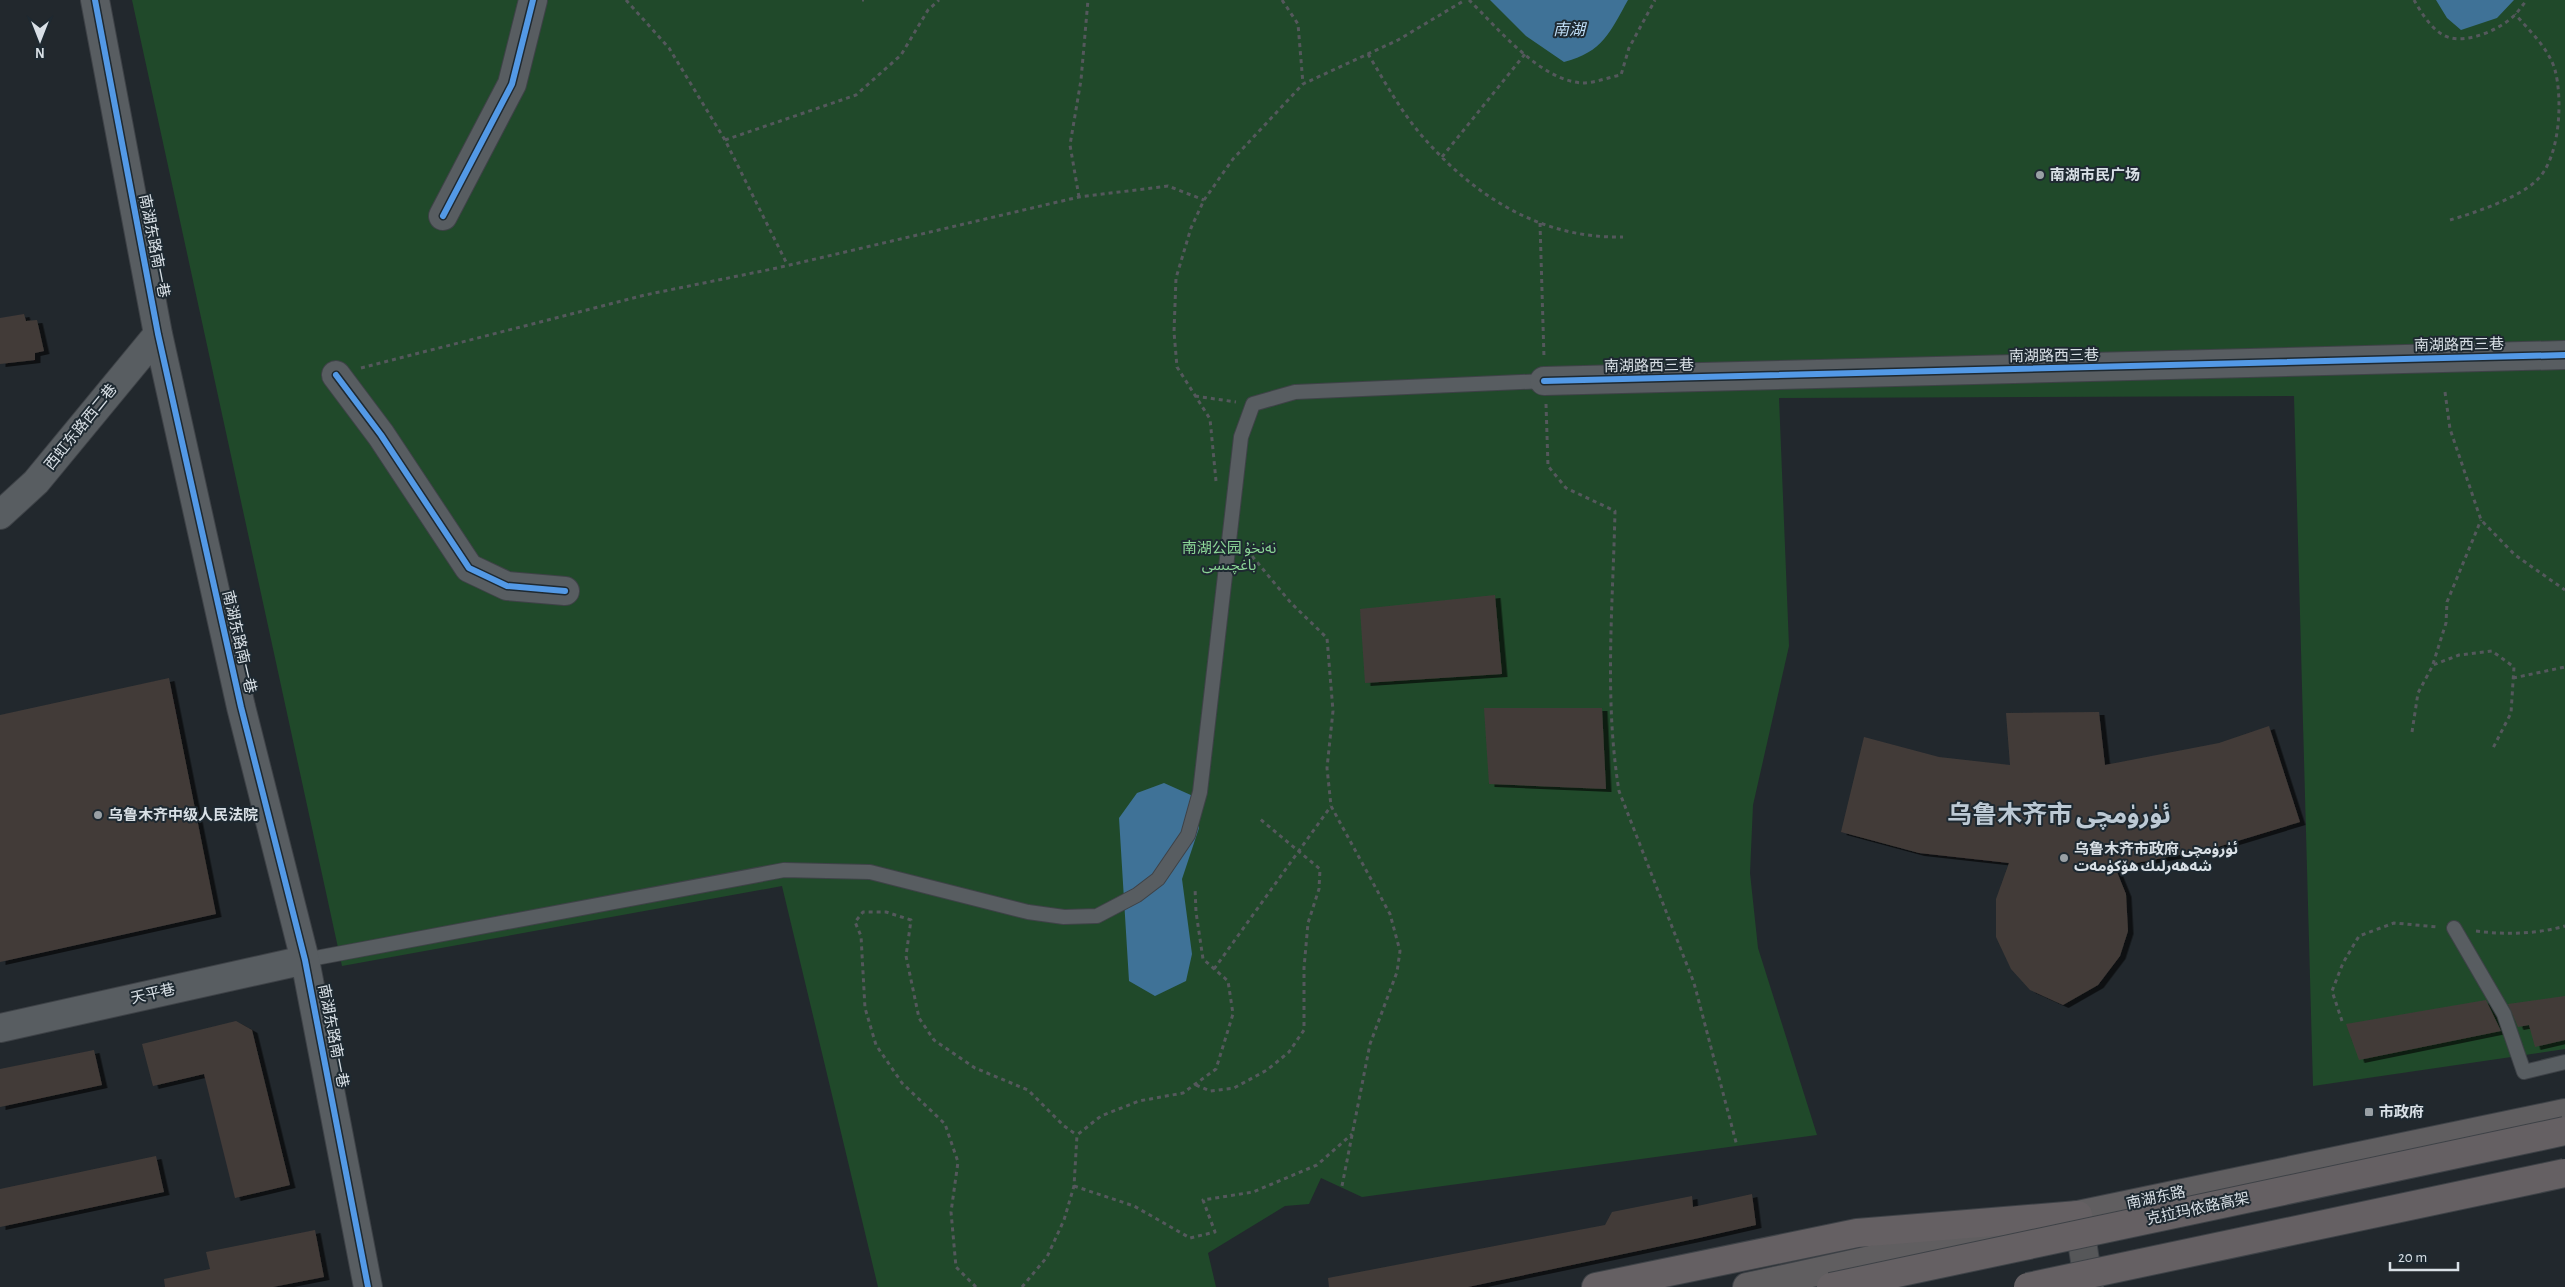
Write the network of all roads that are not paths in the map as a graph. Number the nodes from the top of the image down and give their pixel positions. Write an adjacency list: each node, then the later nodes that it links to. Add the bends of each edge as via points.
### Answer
1 (95, 0): 4 (street, 南湖东路南一巷)
2 (533, 0): 3 (street, via 512,84)
3 (443, 216)
4 (158, 334): 8 (street, 西虹东路西二巷, via 36,482); 11 (street, 南湖东路南一巷, via 241,707)
5 (2565, 355): 7 (street, 南湖路西三巷)
6 (336, 375): 9 (street, via 469,568 507,586)
7 (1544, 381): 11 (lane, via 1295,392 1253,404 1241,437 1200,792 1188,835 1158,879 1138,895 1096,916 1064,917 1028,912 870,872 784,870)
8 (0, 515)
9 (565, 591)
10 (2454, 928): 13 (lane, via 2504,1014 2524,1072)
11 (305, 960): 12 (street, 天平巷); 18 (street, 南湖东路南一巷)
12 (0, 1028)
13 (2565, 1062)
14 (2565, 1113): 17 (main road, 南湖东路)
15 (2565, 1131): 21 (highway, 克拉玛依路高架, bridge)
16 (2565, 1174): 22 (highway, bridge); 23 (main road)
17 (2078, 1214): 19 (highway, via 1858,1233); 20 (main road, 南湖东路); 23 (street)
18 (368, 1287)
19 (1596, 1287)
20 (1747, 1287)
21 (1831, 1287)
22 (2028, 1287)
23 (2086, 1287)

